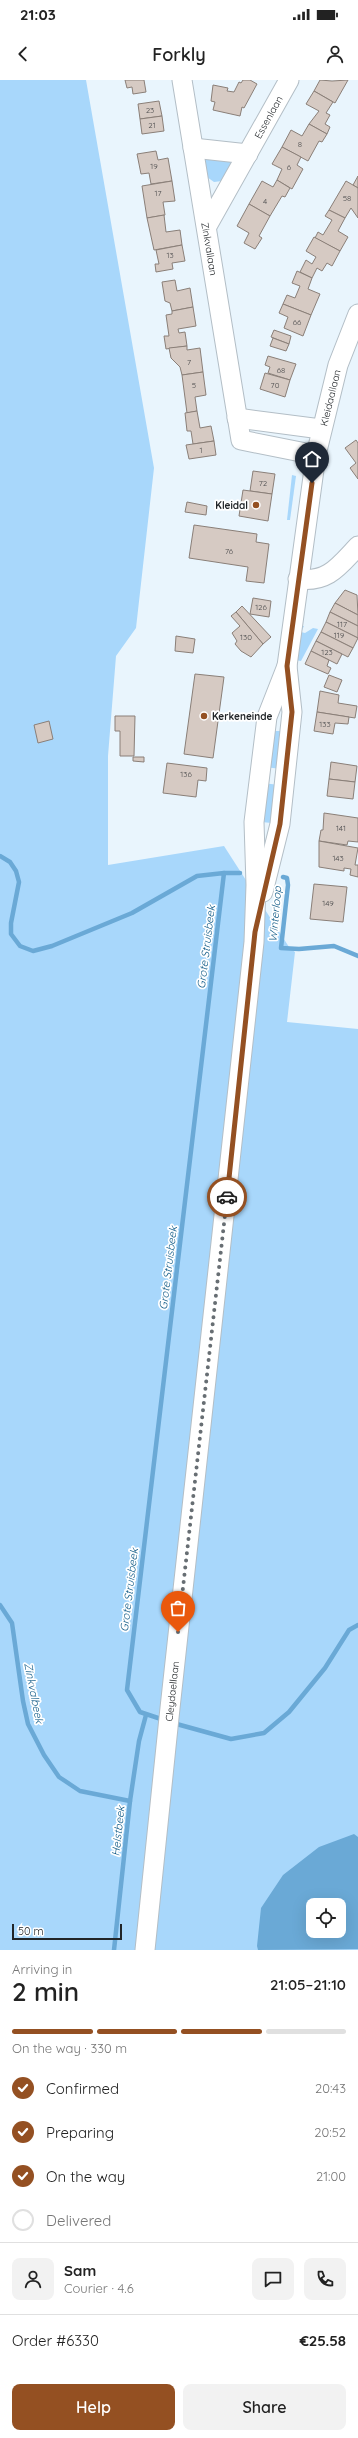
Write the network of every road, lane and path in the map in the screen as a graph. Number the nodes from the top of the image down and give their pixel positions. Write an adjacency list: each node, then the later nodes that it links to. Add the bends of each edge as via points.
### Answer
1 (182, 80): 3 (street, Zinkvallaan)
2 (290, 80): 4 (street, Essenlaan)
3 (193, 148): 4 (street); 5 (street, Zinkvallaan)
4 (248, 154): 5 (street, Essenlaan)
5 (207, 226): 7 (street, Zinkvallaan)
6 (358, 314): 8 (street, Kleidaallaan, via 338,365)
7 (237, 418): 8 (street); 9 (street, Zinkvallaan, via 241,440)
8 (321, 429): 9 (street, Kleidaallaan)
9 (316, 455): 11 (street, Kleidaallaan)
10 (358, 546): 11 (street, via 329,576)
11 (298, 579): 12 (street)
12 (287, 666): 13 (street, via 292,712 280,824); 13 (street, via 267,717 255,814)
13 (255, 932): 14 (street, Cleydaellaan)
14 (145, 1950)

